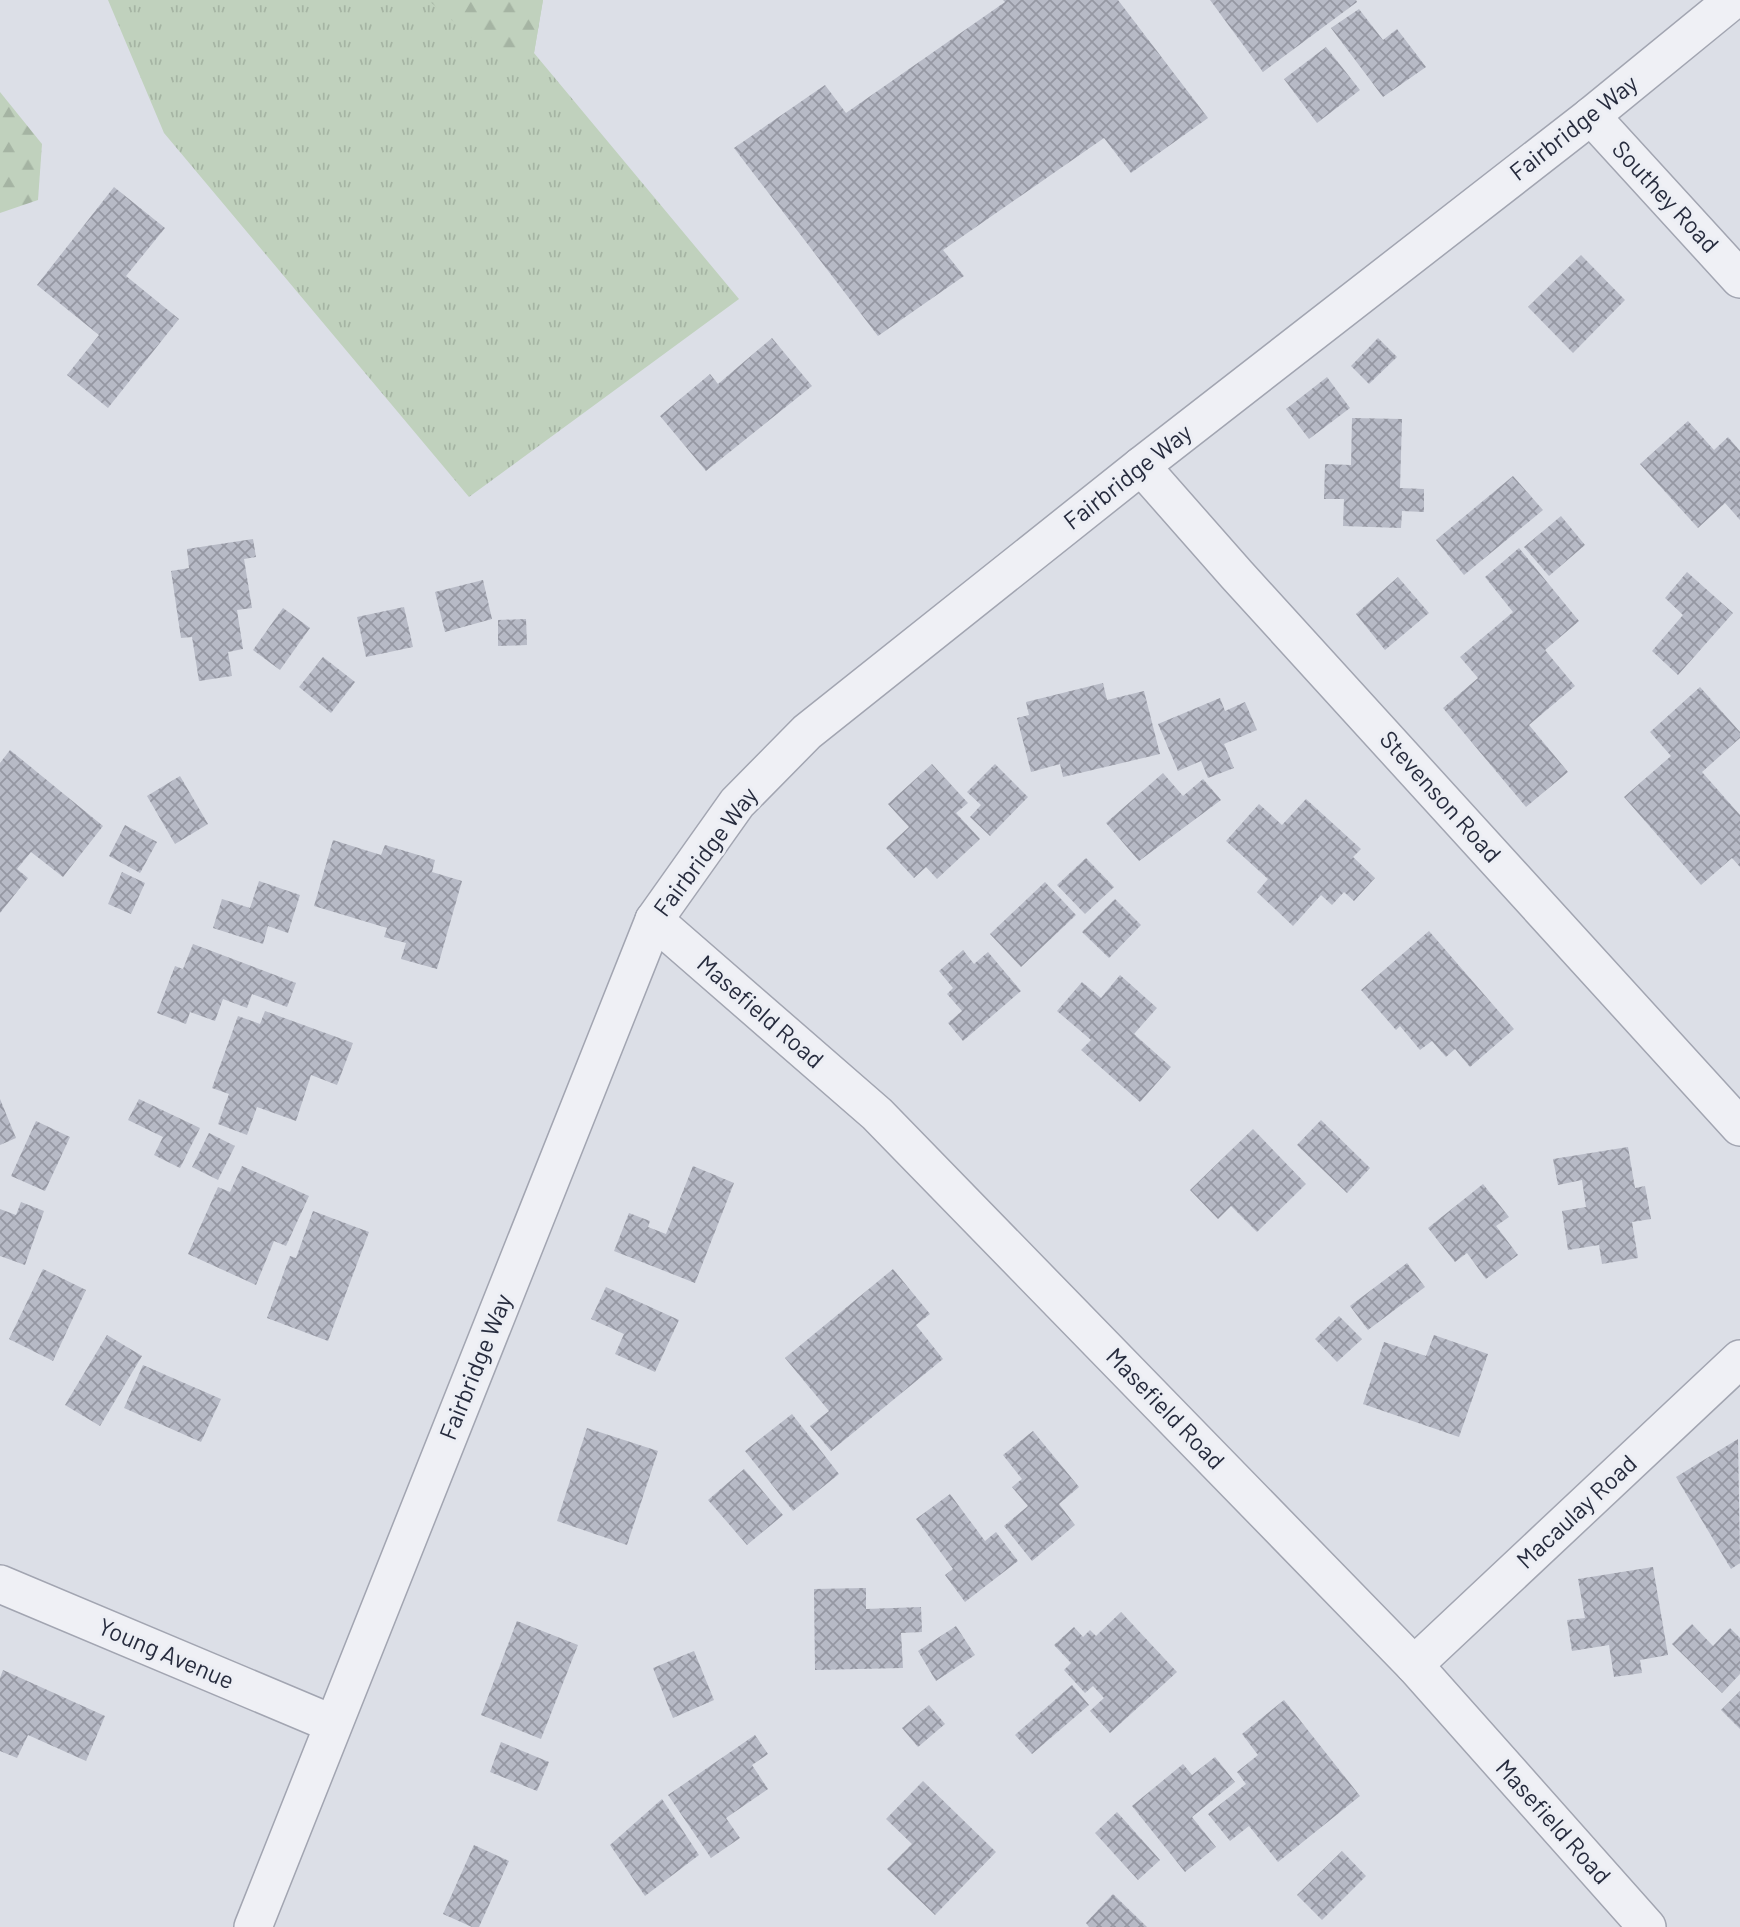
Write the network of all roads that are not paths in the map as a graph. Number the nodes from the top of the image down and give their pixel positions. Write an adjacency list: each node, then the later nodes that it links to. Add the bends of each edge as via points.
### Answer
1 (1733, 0): 2 (street, Fairbridge Way)
2 (1591, 116): 3 (street, Southey Road); 4 (street, Fairbridge Way)
3 (1740, 279)
4 (1141, 466): 5 (street, Fairbridge Way, via 807,732 737,803); 6 (street, Stevenson Road)
5 (654, 920): 9 (street, Masefield Road, via 877,1114); 10 (street, Fairbridge Way)
6 (1740, 1127)
7 (1740, 1359): 9 (street, Macaulay Road)
8 (0, 1584): 10 (street, Young Avenue)
9 (1414, 1665): 12 (street, Masefield Road)
10 (333, 1724): 11 (street, Fairbridge Way)
11 (253, 1927)
12 (1647, 1927)

